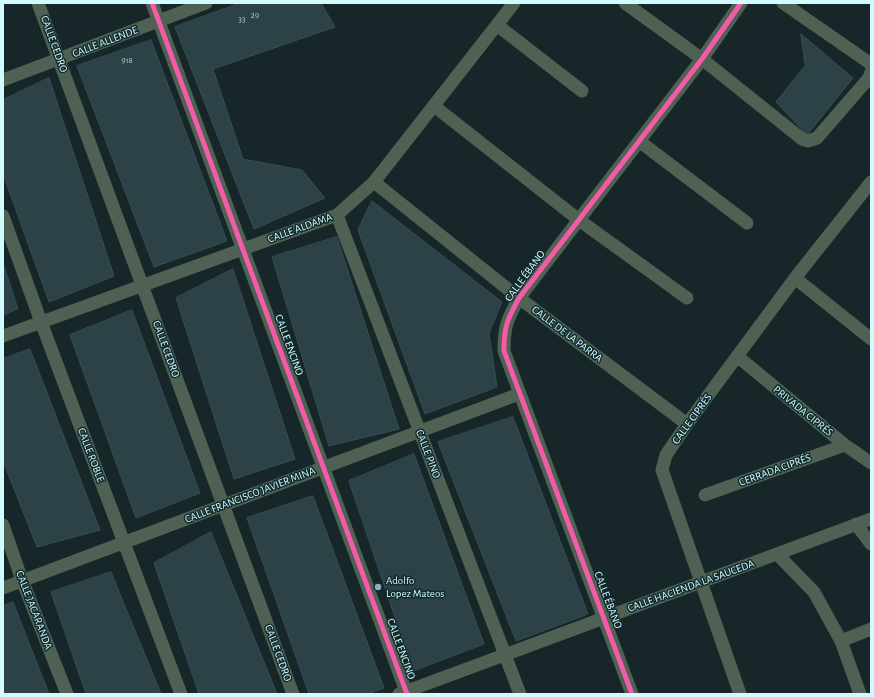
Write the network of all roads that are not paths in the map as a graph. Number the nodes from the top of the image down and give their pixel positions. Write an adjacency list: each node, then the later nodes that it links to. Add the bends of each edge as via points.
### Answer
1 (38, 3): 10 (street, CALLE CEDRO)
2 (152, 3): 8 (street, CALLE ENCINO)
3 (206, 3): 8 (street, CALLE ALLENDE)
4 (514, 3): 9 (street, CALLE ALDAMA)
5 (625, 3): 11 (street)
6 (741, 3): 11 (street, CALLE ÉBANO)
7 (783, 3): 12 (street)
8 (159, 22): 10 (street, CALLE ALLENDE); 24 (street, CALLE ENCINO)
9 (497, 25): 15 (street); 16 (street, CALLE ALDAMA)
10 (59, 59): 14 (street, CALLE ALLENDE); 26 (street, CALLE CEDRO)
11 (702, 59): 13 (street, via 802,139 808,141 817,138 869,78); 17 (street, CALLE ÉBANO)
12 (871, 64)
13 (871, 72)
14 (3, 80)
15 (582, 91)
16 (434, 106): 18 (street, CALLE ALDAMA); 22 (street)
17 (639, 140): 22 (street, CALLE ÉBANO); 23 (street)
18 (374, 182): 20 (street, CALLE ALDAMA); 27 (street, CALLE DE LA PARRA)
19 (871, 182): 25 (street, CALLE CIPRÉS)
20 (337, 215): 24 (street, CALLE ALDAMA); 35 (street, CALLE PINO)
21 (3, 216): 29 (street, CALLE ROBLE)
22 (579, 220): 27 (street, CALLE ÉBANO); 28 (street)
23 (747, 223)
24 (243, 249): 26 (street, CALLE ALDAMA); 38 (street, CALLE ENCINO)
25 (795, 278): 31 (street); 32 (street, CALLE CIPRÉS)
26 (142, 285): 29 (street, CALLE ALDAMA); 40 (street, CALLE CEDRO)
27 (519, 298): 33 (street, CALLE ÉBANO, via 507,319 504,332 504,351); 34 (street, CALLE DE LA PARRA)
28 (687, 298)
29 (41, 322): 30 (street, CALLE ALDAMA); 44 (street, CALLE ROBLE)
30 (3, 336)
31 (871, 338)
32 (737, 356): 34 (street, CALLE CIPRÉS); 36 (street, PRIVADA CIPRÉS)
33 (519, 394): 35 (street, CALLE FRANCISCO JAVIER MINA); 50 (street, CALLE ÉBANO)
34 (688, 424): 48 (street, CALLE CIPRÉS, via 666,455 662,470)
35 (420, 432): 38 (street, CALLE FRANCISCO JAVIER MINA); 53 (street, CALLE PINO)
36 (845, 445): 37 (street, PRIVADA CIPRÉS); 39 (street, CERRADA CIPRÉS)
37 (871, 463)
38 (323, 468): 40 (street, CALLE FRANCISCO JAVIER MINA); 54 (street, CALLE ENCINO)
39 (705, 495)
40 (223, 505): 44 (street, CALLE FRANCISCO JAVIER MINA); 57 (street, CALLE CEDRO)
41 (871, 519): 42 (street, CALLE HACIENDA LA SAUCEDA)
42 (856, 524): 45 (street); 46 (street, CALLE HACIENDA LA SAUCEDA)
43 (3, 525): 47 (street, CALLE JACARANDA)
44 (124, 542): 47 (street, CALLE FRANCISCO JAVIER MINA); 56 (street, CALLE ROBLE)
45 (871, 544)
46 (777, 554): 48 (street, CALLE HACIENDA LA SAUCEDA); 52 (street, via 814,592)
47 (22, 580): 49 (street, CALLE FRANCISCO JAVIER MINA); 55 (street, CALLE JACARANDA)
48 (702, 582): 50 (street, CALLE HACIENDA LA SAUCEDA); 60 (street, CALLE CIPRÉS)
49 (3, 588)
50 (604, 618): 53 (street, CALLE HACIENDA LA SAUCEDA); 59 (street, CALLE ÉBANO)
51 (871, 629): 52 (street)
52 (841, 642): 61 (street)
53 (506, 654): 54 (street, CALLE HACIENDA LA SAUCEDA); 58 (street, CALLE PINO)
54 (404, 693)
55 (67, 694)
56 (181, 694)
57 (293, 694)
58 (520, 694)
59 (632, 694)
60 (740, 694)
61 (860, 694)

